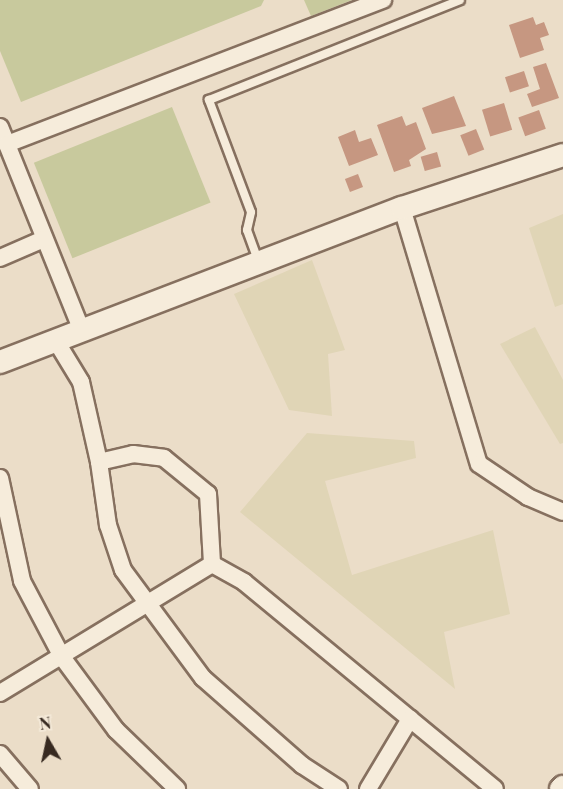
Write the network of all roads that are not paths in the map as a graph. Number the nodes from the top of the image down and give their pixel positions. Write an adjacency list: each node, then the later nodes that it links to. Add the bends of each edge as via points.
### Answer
1 (383, 0): 4 (street)
2 (459, 0): 9 (lane, via 209,100 251,212 247,230)
3 (0, 127): 4 (street)
4 (7, 144): 7 (street)
5 (563, 155): 6 (street)
6 (402, 208): 9 (street); 15 (street, via 479,464 528,497)
7 (44, 239): 8 (street); 10 (street)
8 (0, 258)
9 (259, 263): 10 (street)
10 (82, 331): 11 (street)
11 (56, 341): 12 (street); 13 (street, via 81,382)
12 (0, 362)
13 (99, 462): 16 (street, via 133,454 164,458 208,494); 17 (street, via 108,525 123,570)
14 (0, 478): 18 (street, via 22,581)
15 (563, 512)
16 (212, 564): 17 (street); 20 (street, via 244,582)
17 (146, 605): 18 (street); 25 (street, via 203,678 302,765)
18 (63, 657): 19 (street); 24 (street, via 117,730)
19 (0, 693)
20 (410, 719): 22 (street); 26 (street)
21 (0, 754): 23 (street)
22 (485, 786)
23 (30, 789)
24 (177, 789)
25 (339, 789)
26 (368, 789)

